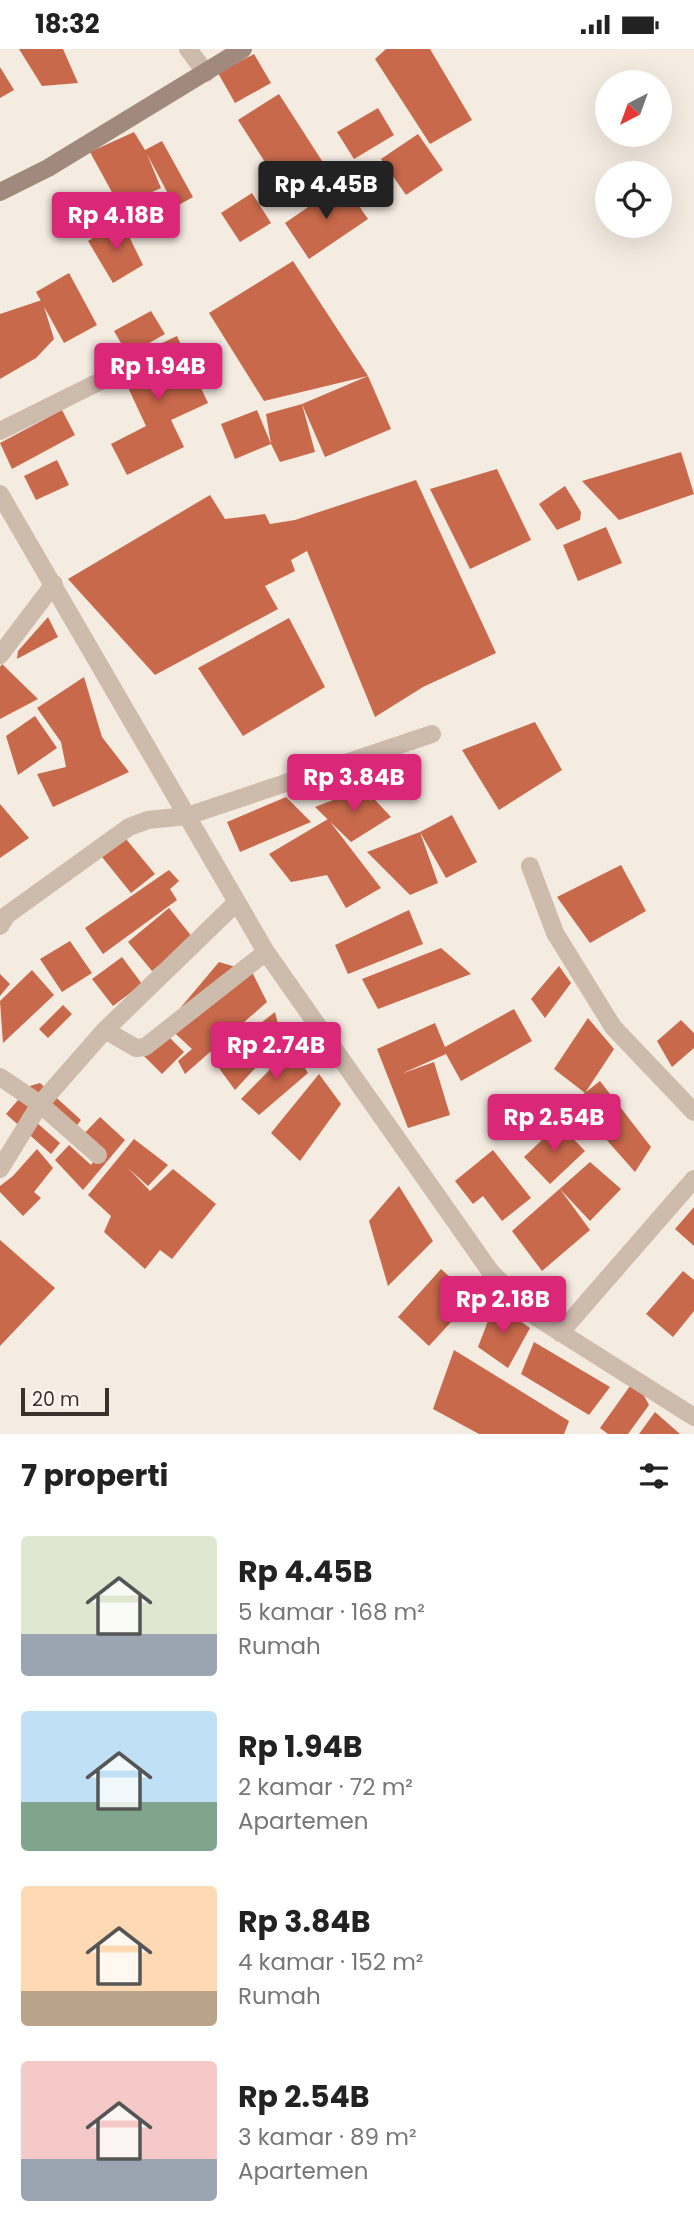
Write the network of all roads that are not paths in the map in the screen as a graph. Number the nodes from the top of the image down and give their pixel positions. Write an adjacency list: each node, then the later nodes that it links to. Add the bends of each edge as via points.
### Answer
1 (188, 49): 3 (street)
2 (243, 49): 3 (street)
3 (206, 73): 4 (street)
4 (0, 192)
5 (137, 363): 6 (street)
6 (0, 431)
7 (0, 495): 8 (street)
8 (54, 583): 9 (street); 11 (street)
9 (0, 655)
10 (432, 734): 11 (street)
11 (187, 816): 13 (street); 14 (street, via 129,827)
12 (530, 866): 19 (street, via 555,933 613,1027)
13 (237, 902): 15 (street); 16 (street)
14 (2, 916)
15 (266, 952): 16 (street, via 145,1047 136,1048); 23 (street, via 490,1271 536,1317)
16 (105, 1030): 18 (street)
17 (0, 1076): 18 (street)
18 (40, 1104): 20 (street); 21 (street)
19 (694, 1112)
20 (98, 1155)
21 (0, 1169)
22 (694, 1179): 23 (street)
23 (560, 1333): 24 (street)
24 (694, 1417)

